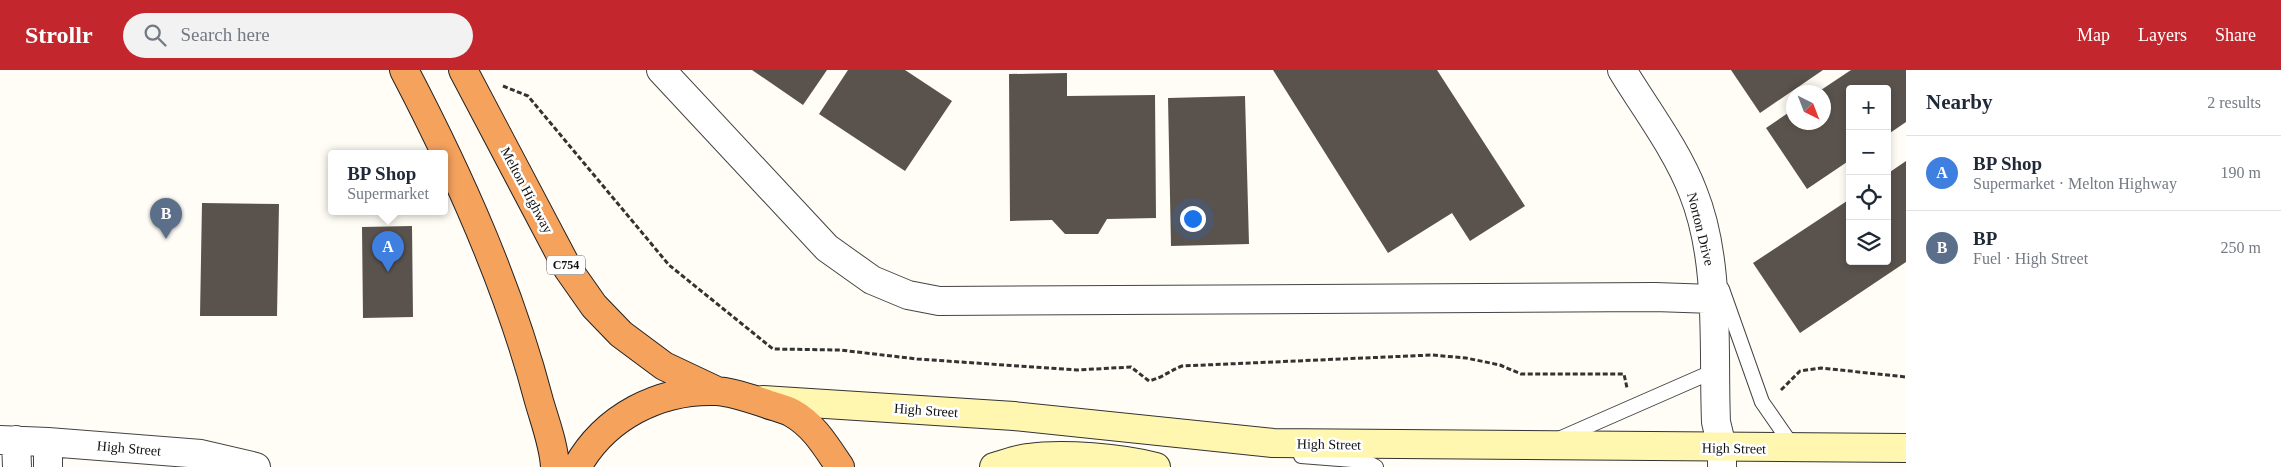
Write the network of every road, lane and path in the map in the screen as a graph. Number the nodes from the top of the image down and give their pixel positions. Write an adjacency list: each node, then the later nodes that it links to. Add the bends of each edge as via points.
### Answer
1 (404, 70): 5 (highway)
2 (463, 70): 12 (highway, Melton Highway / C754, via 568,269 594,306 621,334 664,366)
3 (661, 70): 8 (street, via 827,248 872,280 908,295 939,301)
4 (1622, 70): 7 (street, Norton Drive, via 1693,192)
5 (442, 150)
6 (448, 163): 23 (highway, via 482,235 515,319)
7 (1711, 260): 8 (street, Norton Drive); 17 (lane, via 1762,402)
8 (1713, 299): 9 (street, Norton Drive)
9 (1714, 371): 16 (lane); 20 (street, Norton Drive, via 1716,422)
10 (1906, 377): 11 (path, via 1821,368 1800,371)
11 (1784, 385)
12 (717, 391): 13 (highway, Melton Highway / C754); 24 (highway, Melton Highway / C754, via 676,393 637,407 603,432)
13 (754, 399): 15 (main road, High Street, via 1014,416); 25 (highway, Melton Highway / C754, via 793,414 818,435)
14 (8, 440): 19 (street, High Street); 21 (street)
15 (1273, 444): 16 (main road, High Street); 28 (lane, via 1291,455 1365,461)
16 (1542, 446): 20 (main road, High Street)
17 (1794, 448): 18 (main road, High Street); 20 (main road, High Street)
18 (1906, 448)
19 (48, 454): 22 (street, High Street, via 201,454)
20 (1722, 457)
21 (17, 467)
22 (256, 467)
23 (555, 467)
24 (577, 467)
25 (840, 467)
26 (994, 467): 27 (main road, via 1028,458 1061,456)
27 (1156, 467)
28 (1376, 467)

